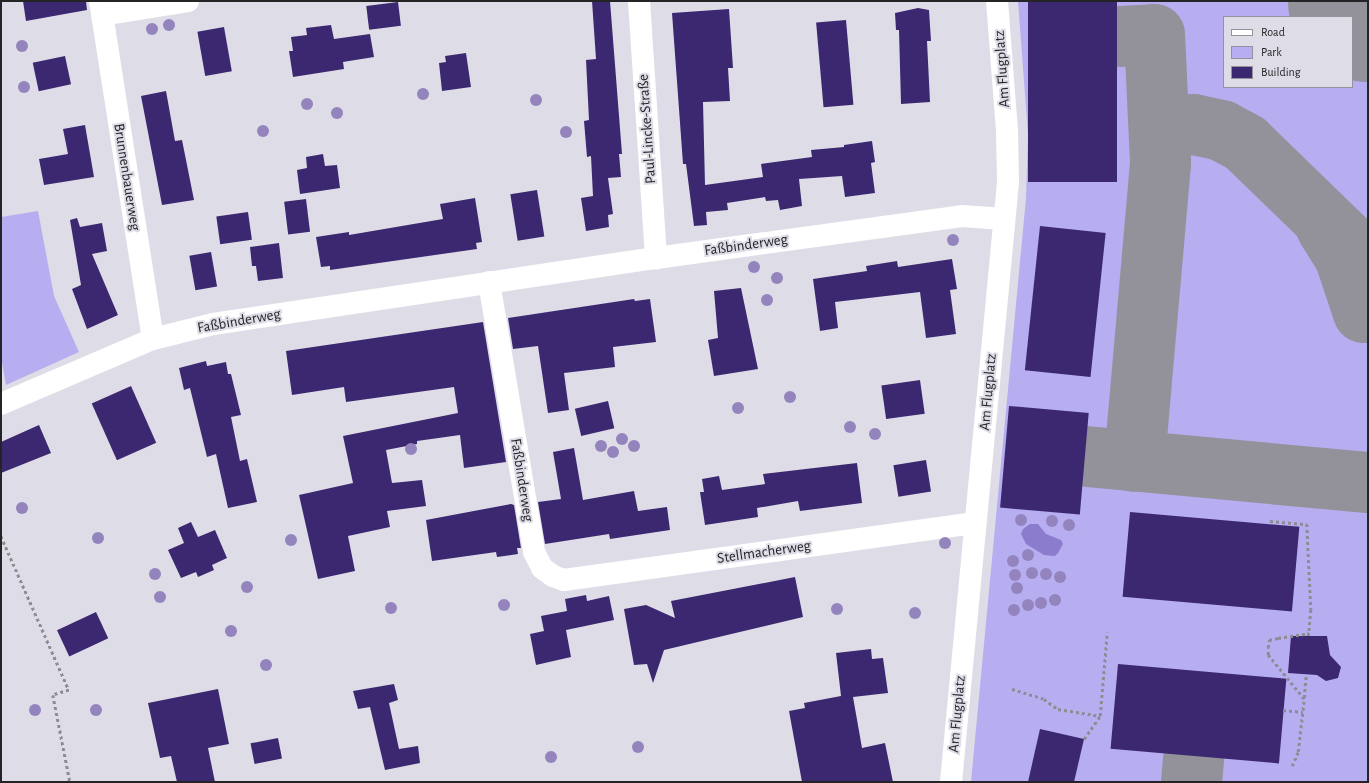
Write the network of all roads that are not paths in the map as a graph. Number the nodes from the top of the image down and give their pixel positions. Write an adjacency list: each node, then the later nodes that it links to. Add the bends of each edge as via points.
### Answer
1 (188, 1): 4 (street, Brunnenbauerweg)
2 (639, 1): 6 (street, Paul-Lincke-Straße)
3 (998, 1): 5 (street, Am Flugplatz, via 1007,131 1008,182)
4 (101, 8): 8 (street, Brunnenbauerweg)
5 (1004, 219): 6 (street, Faßbinderweg, via 962,216); 10 (street, Am Flugplatz)
6 (656, 258): 7 (street, Faßbinderweg)
7 (489, 282): 8 (street, Faßbinderweg, via 213,324); 11 (street, Faßbinderweg, via 534,552 542,568)
8 (153, 339): 9 (street, Faßbinderweg)
9 (1, 404)
10 (975, 523): 11 (street, Stellmacherweg, via 564,580); 12 (street, Am Flugplatz)
11 (554, 576)
12 (950, 782)

